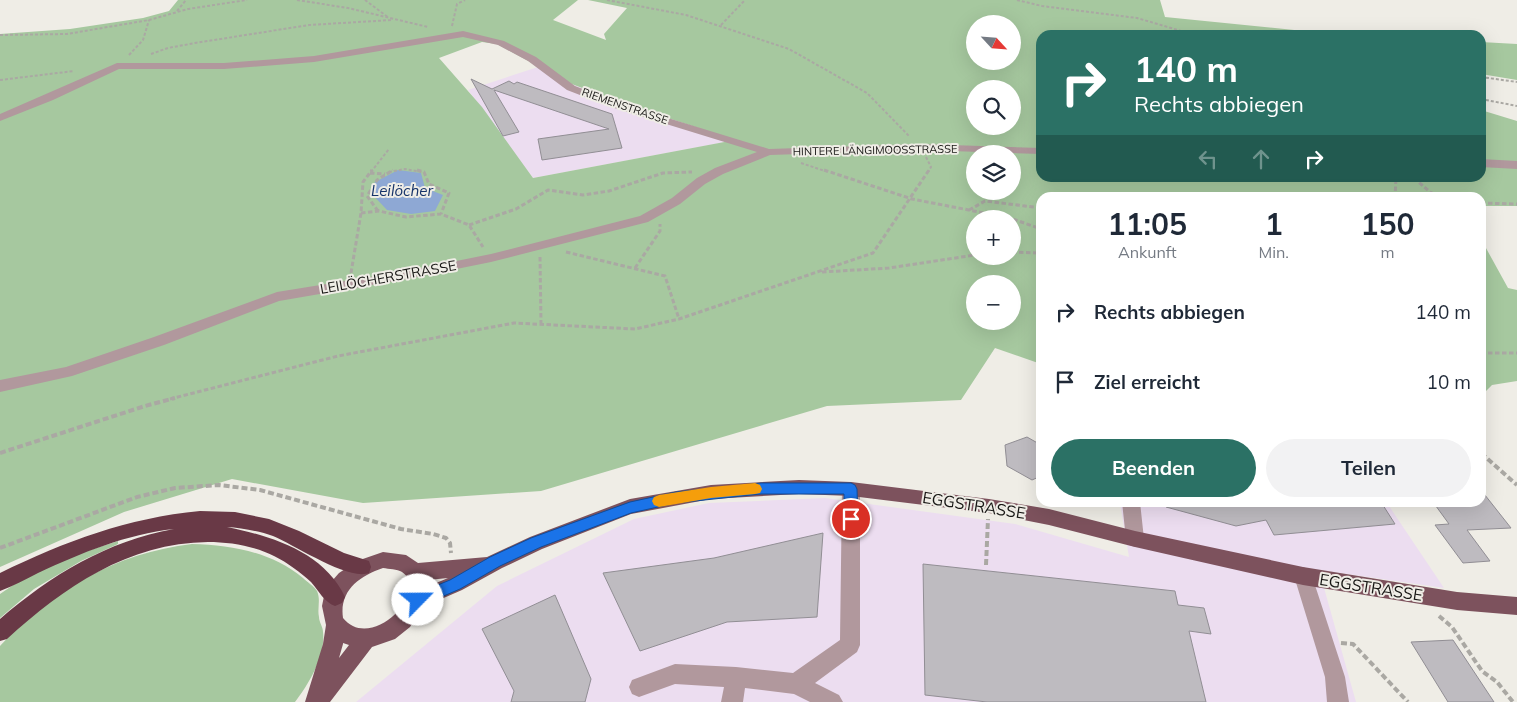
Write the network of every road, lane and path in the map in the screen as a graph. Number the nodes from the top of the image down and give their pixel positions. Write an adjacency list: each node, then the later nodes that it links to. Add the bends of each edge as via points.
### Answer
1 (186, 0): 9 (path)
2 (247, 0): 9 (path)
3 (297, 0): 11 (path, via 348,8)
4 (365, 0): 11 (path)
5 (466, 0): 14 (path, via 457,4)
6 (607, 0): 12 (path)
7 (744, 0): 12 (path)
8 (1017, 0): 13 (path, via 1137,18)
9 (176, 12): 10 (path)
10 (149, 20): 15 (path, via 67,34); 17 (path, via 140,47)
11 (392, 20): 16 (path, via 309,25 195,43)
12 (721, 25): 25 (path, via 789,49 867,93)
13 (1177, 30)
14 (451, 32)
15 (0, 35)
16 (151, 54)
17 (117, 66): 24 (street); 28 (street, RIEMENSTRASSE, via 224,66 314,59 463,34 501,43 532,59 571,88 615,105)
18 (78, 70): 20 (path)
19 (1486, 78): 21 (path)
20 (0, 80)
21 (1517, 82)
22 (1486, 101): 23 (path)
23 (1517, 106)
24 (0, 118)
25 (921, 147): 27 (street, HINTERE LÄNGIMOOSSTRASSE); 28 (street, HINTERE LÄNGIMOOSSTRASSE); 36 (path, via 931,167)
26 (389, 149): 32 (path)
27 (1036, 151)
28 (768, 152): 31 (street, LEILÖCHERSTRASSE); 36 (path)
29 (1486, 163): 30 (street)
30 (1517, 165)
31 (719, 171): 42 (street, LEILÖCHERSTRASSE); 46 (path, via 663,173 609,191 583,195 548,190 516,209)
32 (370, 173): 33 (path); 43 (path, via 363,182)
33 (385, 174): 41 (path, via 373,182 367,196); 44 (path, via 396,168 424,172 429,184 449,194)
34 (1419, 182): 35 (path)
35 (1430, 192)
36 (912, 199): 40 (path); 54 (path, via 873,253)
37 (1486, 203): 38 (path)
38 (1517, 204)
39 (1036, 207): 40 (path, via 985,201)
40 (969, 210)
41 (379, 211): 43 (path); 44 (path, via 406,217)
42 (660, 211): 48 (street, LEILÖCHERSTRASSE, via 644,219); 53 (path, via 660,231)
43 (360, 213): 55 (path)
44 (441, 214): 46 (path)
45 (1021, 222): 47 (path)
46 (468, 225): 52 (path)
47 (1036, 226)
48 (540, 246): 52 (street, LEILÖCHERSTRASSE); 53 (path); 57 (path)
49 (1021, 252): 50 (path)
50 (1036, 253)
51 (966, 256): 54 (path, via 889,268)
52 (491, 258): 55 (street, LEILÖCHERSTRASSE, via 407,276)
53 (635, 268): 56 (path, via 665,276)
54 (817, 272): 56 (path)
55 (349, 284): 60 (street, LEILÖCHERSTRASSE, via 277,297 67,372)
56 (679, 319): 57 (path, via 635,329)
57 (542, 324): 61 (path, via 514,323 338,356 145,406)
58 (1486, 352): 59 (path)
59 (1517, 353)
60 (0, 386)
61 (0, 453)
62 (1486, 457): 63 (path)
63 (1517, 484)
64 (851, 489): 65 (main road, EGGSTRASSE); 68 (main road, EGGSTRASSE, via 761,488 676,497 630,507); 83 (street, via 850,645)
65 (989, 506): 67 (main road, EGGSTRASSE); 69 (path)
66 (1132, 507): 67 (street)
67 (1135, 539): 72 (main road, EGGSTRASSE)
68 (495, 562): 71 (main road, EGGSTRASSE, via 453,570); 75 (main road, EGGSTRASSE)
69 (986, 565)
70 (362, 567): 71 (main road, via 393,560 403,562); 73 (highway, via 330,557 304,541 267,526 206,519 165,522 94,541); 74 (main road, via 345,580)
71 (416, 572): 75 (main road, via 420,585)
72 (1303, 576): 76 (main road, EGGSTRASSE, via 1430,597); 81 (street)
73 (0, 582)
74 (334, 597): 78 (main road, via 332,616); 79 (highway, via 312,568 279,548 232,535 184,535 148,542 91,565 34,602)
75 (418, 600): 80 (main road, via 398,626)
76 (1517, 606)
77 (1437, 613): 90 (path, via 1452,627 1482,671 1497,682)
78 (336, 625): 80 (main road, via 343,633); 85 (main road)
79 (0, 632)
80 (367, 638): 85 (main road)
81 (1323, 640): 88 (street, via 1335,677); 89 (path, via 1353,644)
82 (736, 677): 83 (street); 84 (street, via 675,674); 86 (street)
83 (796, 684): 87 (street)
84 (639, 687)
85 (316, 702)
86 (732, 702)
87 (832, 702)
88 (1338, 702)
89 (1408, 702)
90 (1513, 702)

